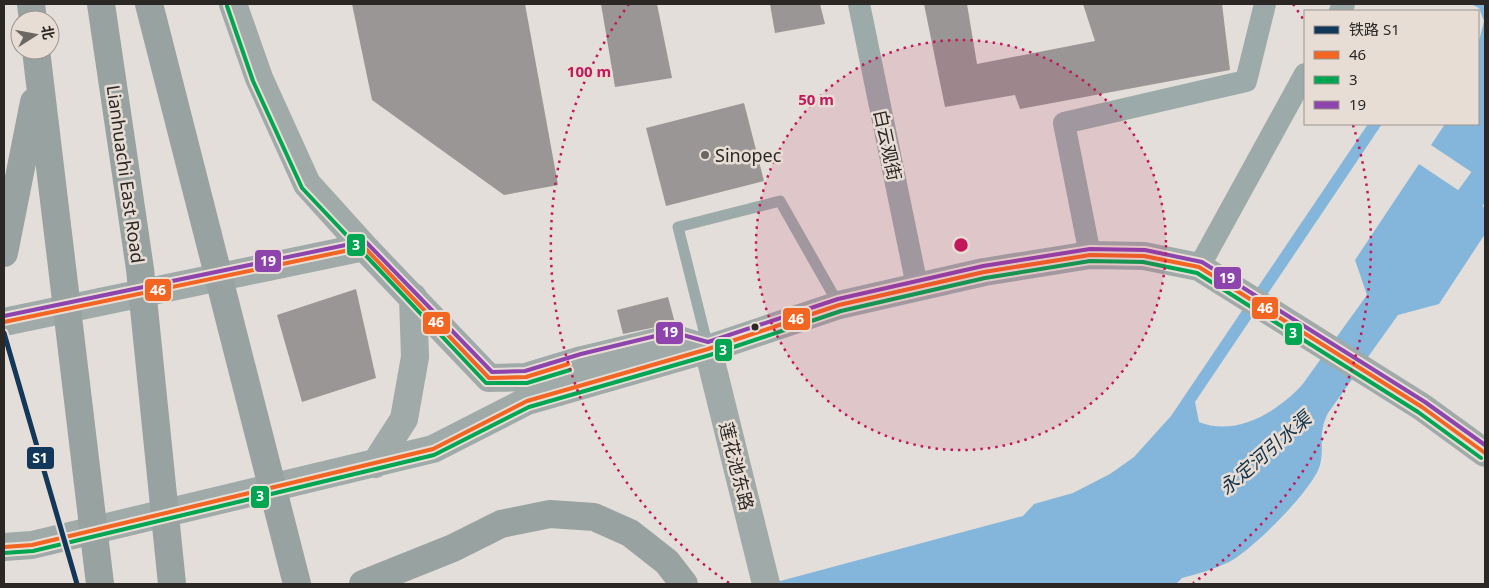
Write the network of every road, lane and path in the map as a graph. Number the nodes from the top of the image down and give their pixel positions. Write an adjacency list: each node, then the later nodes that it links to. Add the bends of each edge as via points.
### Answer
1 (101, 4): 22 (highway, Lianhuachi East Road, bridge, via 140,269)
2 (149, 4): 23 (highway, bridge)
3 (233, 4): 9 (street, via 259,78 307,184)
4 (859, 4): 13 (street, 白云观街)
5 (1265, 4): 11 (street, via 1246,81 1064,123)
6 (37, 60): 8 (highway, bridge)
7 (1304, 76): 12 (street)
8 (39, 79): 10 (highway, bridge); 21 (highway, bridge)
9 (364, 247): 14 (street); 16 (street)
10 (4, 253)
11 (1090, 255): 12 (street, via 1144,256); 13 (street)
12 (1199, 267): 18 (street, via 1422,407)
13 (917, 286): 15 (street)
14 (413, 297): 17 (street, via 489,378 526,377 673,338); 19 (street, via 415,357 404,419)
15 (839, 305): 17 (street); 17 (lane, via 780,201 678,227)
16 (4, 322)
17 (708, 349): 19 (street, via 527,401 434,449); 26 (street, 莲花池东路)
18 (1485, 453)
19 (375, 464): 20 (street, via 32,545)
20 (4, 547)
21 (100, 584)
22 (172, 584)
23 (297, 584)
24 (363, 584): 25 (highway, via 501,524 550,514 594,517 630,533 667,562)
25 (684, 584)
26 (766, 584)

